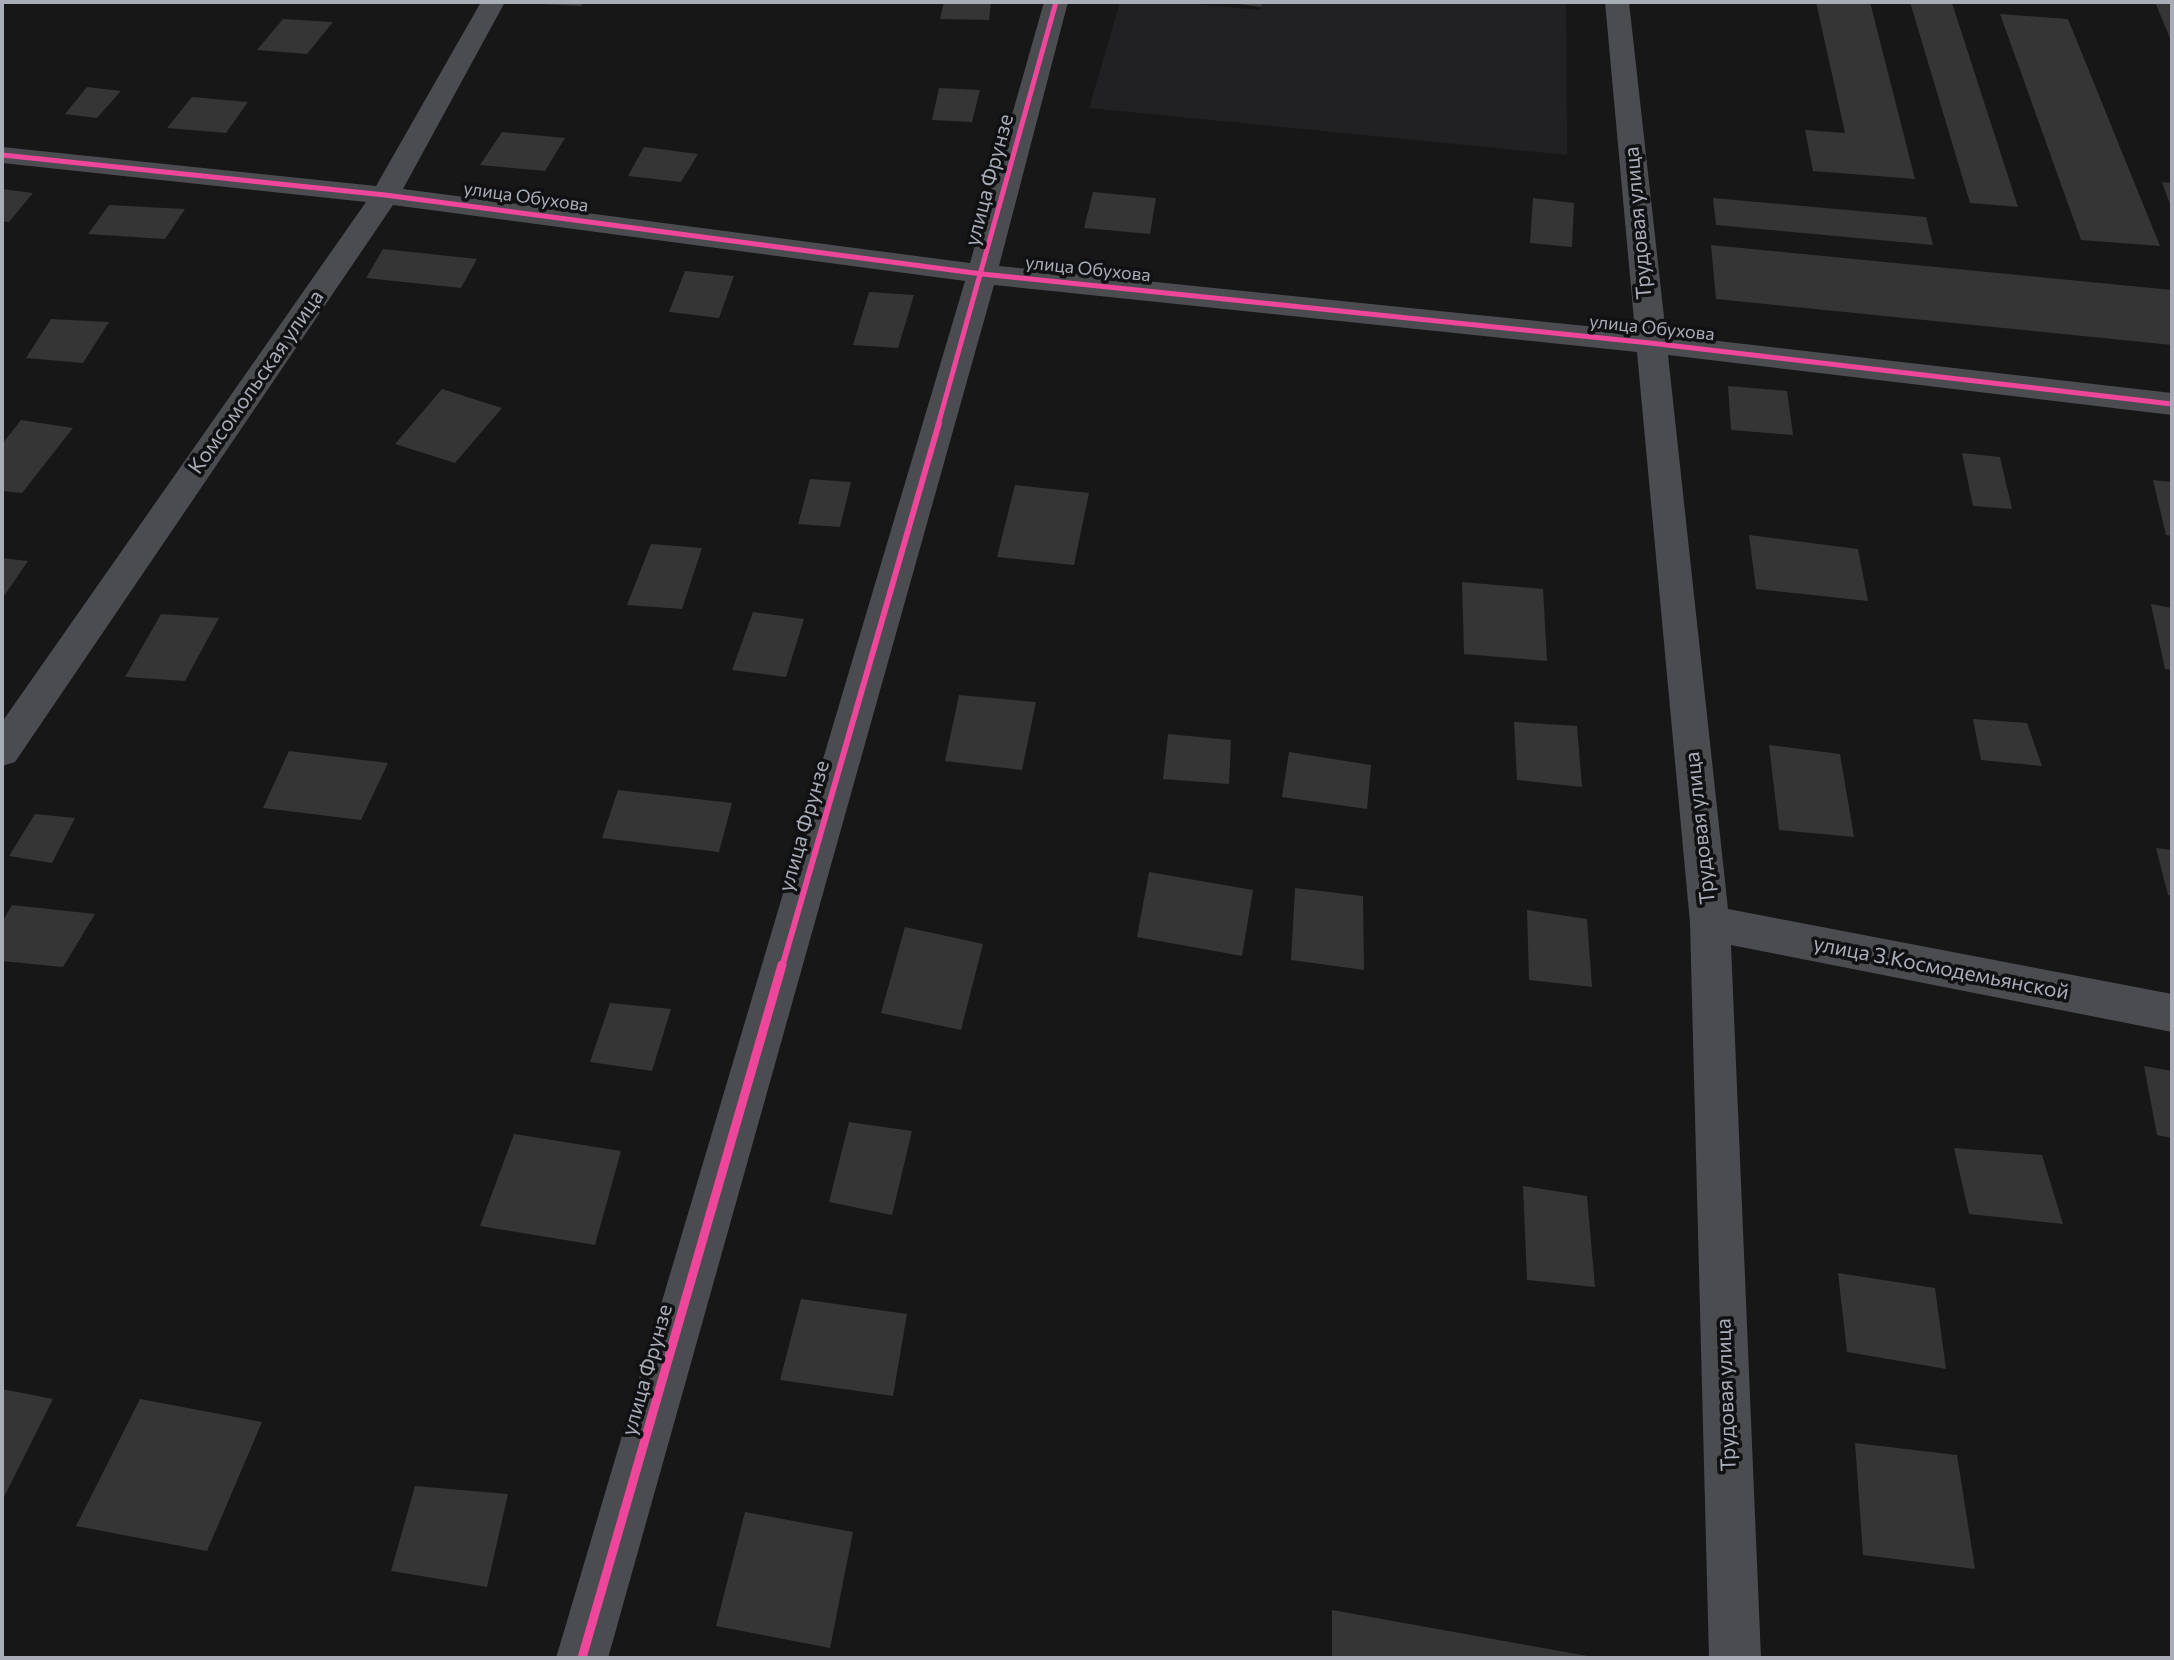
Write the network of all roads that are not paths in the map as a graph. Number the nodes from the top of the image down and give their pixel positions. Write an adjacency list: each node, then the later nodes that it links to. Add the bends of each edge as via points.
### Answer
1 (493, 2): 5 (street, Комсомольская улица)
2 (1056, 2): 6 (street, улица Фрунзе)
3 (1618, 2): 7 (street, Трудовая улица)
4 (2, 155): 5 (street, улица Обухова)
5 (385, 195): 6 (street, улица Обухова); 9 (street, Комсомольская улица)
6 (982, 274): 7 (street, улица Обухова); 12 (street, улица Фрунзе)
7 (1650, 343): 8 (street, улица Обухова); 10 (street, Трудовая улица)
8 (2172, 404)
9 (2, 751)
10 (1710, 923): 11 (street, улица З.Космодемьянской); 13 (street, Трудовая улица)
11 (2172, 1013)
12 (582, 1658)
13 (1735, 1658)

